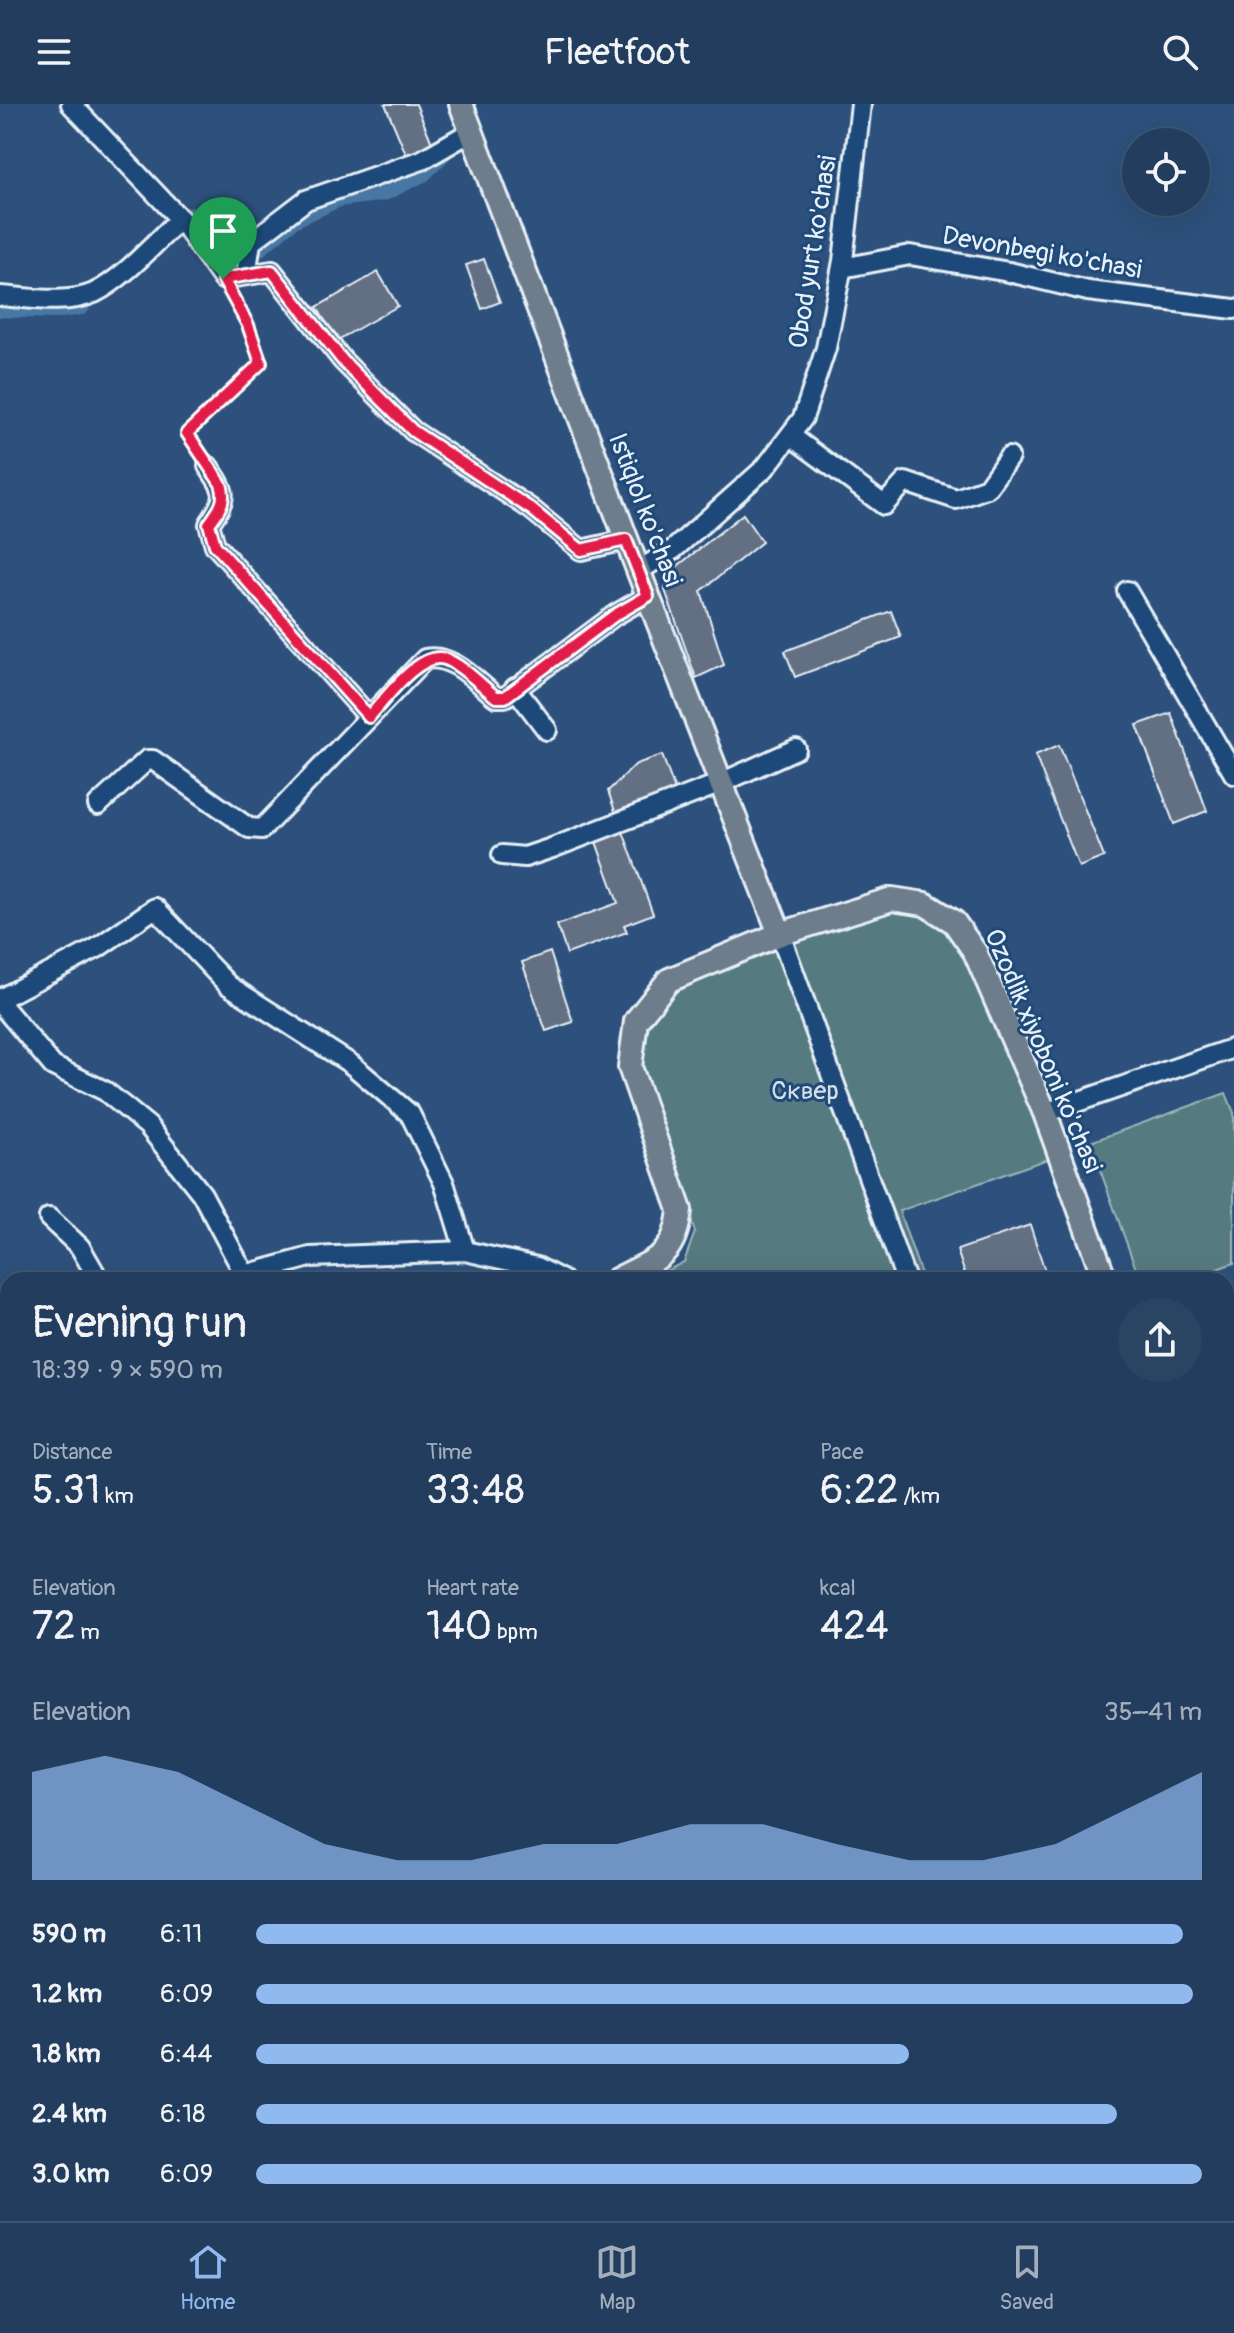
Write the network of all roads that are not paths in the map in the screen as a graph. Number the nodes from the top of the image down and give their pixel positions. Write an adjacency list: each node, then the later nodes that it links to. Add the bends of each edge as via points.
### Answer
1 (71, 104): 5 (street)
2 (461, 104): 4 (main road, Istiqlol ko'chasi)
3 (861, 104): 6 (street, Obod yurt ko'chasi)
4 (472, 131): 7 (street, via 422,160 306,200 251,242); 13 (main road, Istiqlol ko'chasi)
5 (180, 219): 7 (street, via 223,279); 8 (street, via 94,293 59,300)
6 (842, 268): 9 (street, Devonbegi ko'chasi, via 910,255 1088,291); 10 (street, Obod yurt ko'chasi, via 826,348 803,418)
7 (246, 275): 13 (street, via 272,271 343,361 413,431 531,509 581,550)
8 (0, 296)
9 (1234, 309)
10 (791, 436): 11 (street, via 884,505 905,482 956,499 987,488); 14 (street, Obod yurt ko'chasi, via 765,468 674,549)
11 (1009, 457)
12 (208, 466): 18 (street, via 224,493 209,524 215,545)
13 (626, 540): 14 (main road, Istiqlol ko'chasi)
14 (638, 571): 16 (main road, Istiqlol ko'chasi)
15 (1127, 591): 21 (street)
16 (648, 596): 17 (street); 22 (main road, Istiqlol ko'chasi)
17 (515, 688): 18 (street, via 496,697 448,659 434,657 416,667); 19 (street)
18 (369, 717): 23 (street, via 262,829 249,828 153,760)
19 (547, 730)
20 (796, 749): 22 (street)
21 (1234, 774)
22 (721, 783): 24 (street, via 525,857); 25 (main road, Istiqlol ko'chasi)
23 (98, 805)
24 (502, 855)
25 (780, 934): 28 (main road, Ozodlik xiyoboni ko'chasi, via 892,899 925,904 954,922 975,952); 35 (main road, Ozodlik xiyoboni ko'chasi, via 669,980 636,1021 630,1067 680,1210 678,1234 663,1255); 36 (street)
26 (0, 1001): 30 (street, via 97,948 155,908 228,985 351,1064 410,1114 444,1183); 32 (street, via 53,1066 105,1091 148,1126 202,1194)
27 (1234, 1048): 28 (street)
28 (1045, 1113): 37 (main road, Ozodlik xiyoboni ko'chasi)
29 (49, 1218): 31 (street, via 80,1247)
30 (465, 1251): 33 (street, via 310,1257); 34 (street)
31 (94, 1272)
32 (239, 1272)
33 (261, 1272)
34 (547, 1272)
35 (631, 1272)
36 (903, 1272)
37 (1102, 1272)

